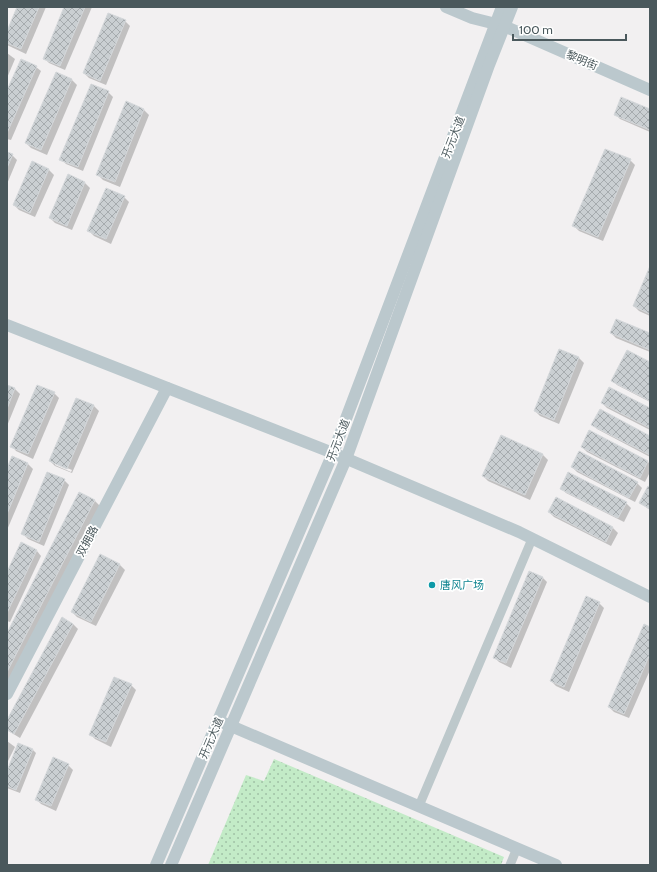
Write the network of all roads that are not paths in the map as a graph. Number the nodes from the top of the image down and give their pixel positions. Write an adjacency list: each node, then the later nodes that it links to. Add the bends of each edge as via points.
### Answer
1 (446, 7): 4 (main road, 黎明街)
2 (502, 7): 4 (main road, 开元大道)
3 (512, 7): 4 (main road, 开元大道)
4 (500, 26): 5 (main road, 黎明街); 8 (main road, 开元大道); 9 (main road, 开元大道)
5 (650, 90)
6 (7, 325): 7 (main road)
7 (167, 388): 8 (main road); 12 (main road, 双拥路)
8 (333, 453): 9 (main road); 13 (main road, 开元大道)
9 (346, 460): 10 (main road); 14 (main road, 开元大道)
10 (532, 539): 11 (main road); 15 (street)
11 (650, 597)
12 (7, 694)
13 (218, 721): 14 (main road); 17 (main road, 开元大道)
14 (231, 726): 15 (main road); 18 (main road, 开元大道)
15 (419, 806): 16 (main road)
16 (517, 848): 19 (street); 20 (main road)
17 (156, 865)
18 (171, 865)
19 (510, 865)
20 (556, 865)

